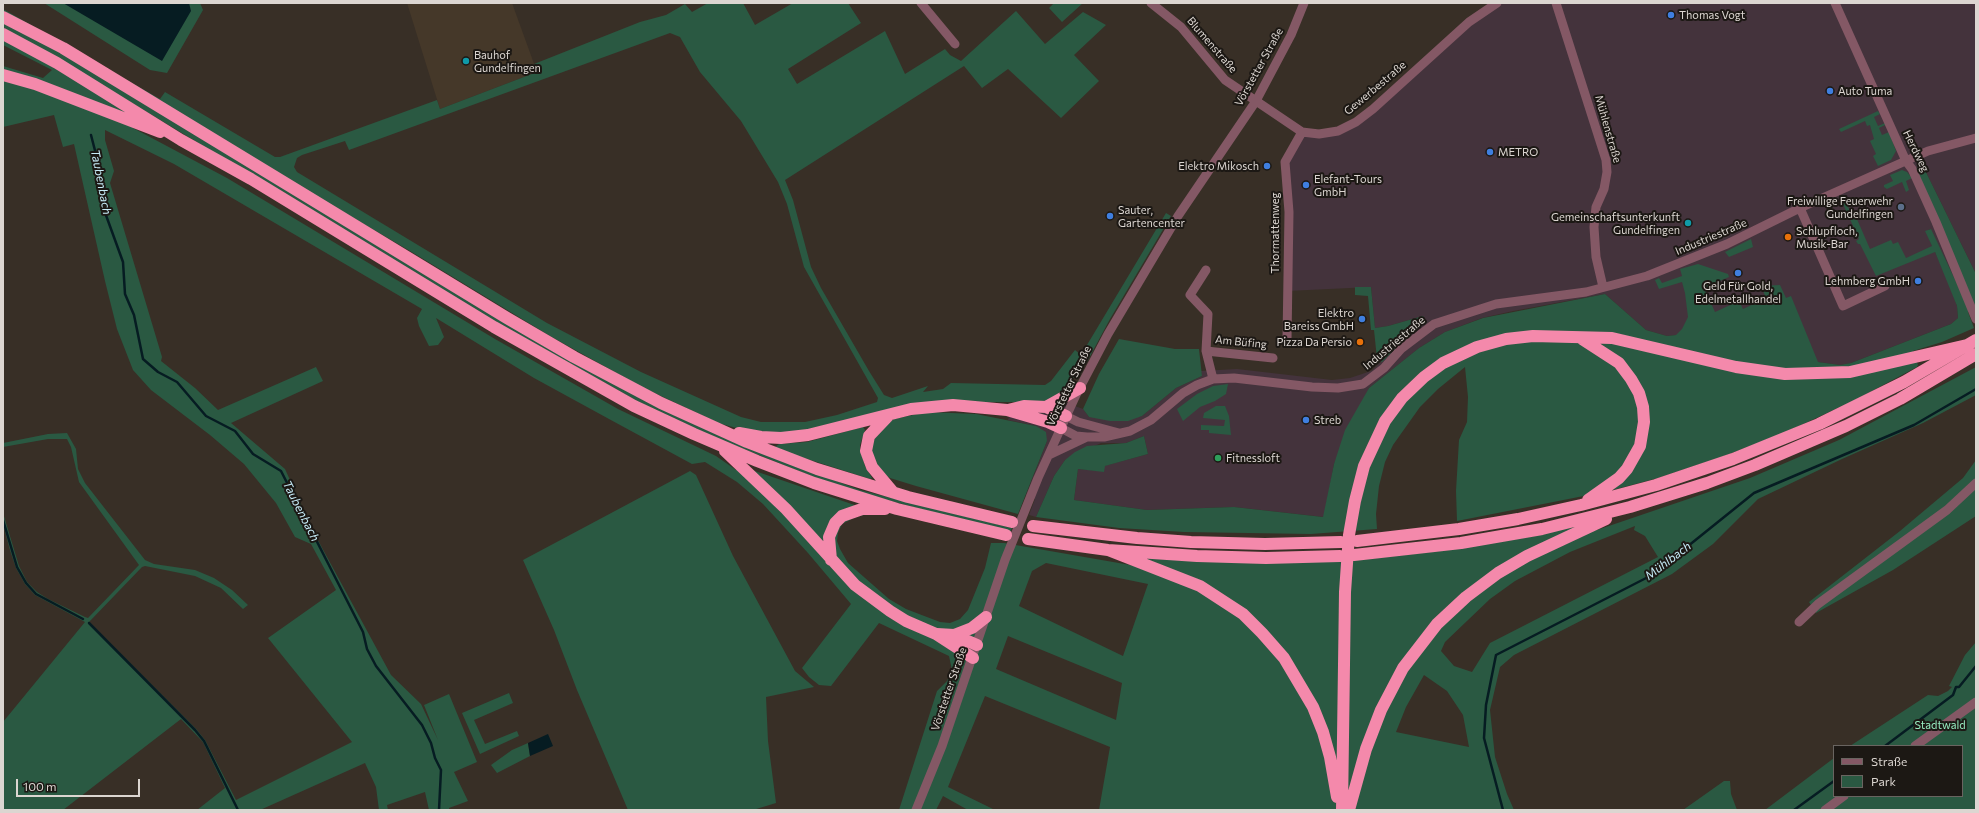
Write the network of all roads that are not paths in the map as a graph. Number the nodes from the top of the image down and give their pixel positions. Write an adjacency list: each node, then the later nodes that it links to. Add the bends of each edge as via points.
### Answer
1 (921, 3): 9 (street)
2 (1150, 3): 11 (street, Blumenstraße, via 1182,27 1225,80)
3 (1304, 3): 11 (street, Vörstetter Straße, via 1291,35)
4 (1497, 3): 12 (street, Gewerbestraße, via 1469,22 1356,122 1329,134)
5 (1556, 3): 19 (street, Mühlenstraße, via 1606,160 1604,189 1596,207 1594,226 1596,257)
6 (1835, 3): 15 (street, Herdweg)
7 (3, 17): 34 (highway, via 64,48 568,354 661,403)
8 (3, 34): 14 (highway, via 57,63)
9 (954, 44)
10 (3, 75): 14 (highway, via 35,84)
11 (1256, 101): 12 (street, Gewerbestraße); 28 (street, Vörstetter Straße, via 1178,216 1108,334)
12 (1302, 132): 22 (street, Thormattenweg, via 1285,162 1288,212)
13 (1976, 138): 15 (street, Industriestraße, via 1928,151)
14 (182, 140): 37 (highway, via 561,366 634,406)
15 (1906, 161): 16 (street, Industriestraße); 20 (street, Herdweg, via 1936,222)
16 (1800, 208): 18 (street, via 1843,306); 19 (street, Industriestraße, via 1727,244 1647,276)
17 (1206, 270): 24 (street, Am Büfing, via 1190,296 1208,314)
18 (1885, 286)
19 (1603, 287): 27 (street, Industriestraße, via 1586,292 1496,304 1434,324 1401,349 1384,368 1363,384 1338,388 1305,387 1234,378)
20 (1976, 319)
21 (1581, 338): 23 (highway, via 1612,338 1736,367 1806,375 1850,372); 41 (highway, via 1619,364 1631,379 1643,407 1644,422 1640,446 1627,469 1619,478); 64 (highway, via 1533,336 1506,339 1477,347 1443,363 1411,389 1385,421 1364,466 1348,542)
22 (1287, 339)
23 (1971, 342): 41 (highway, via 1872,398 1776,442 1656,485)
24 (1206, 351): 26 (street, Am Büfing); 27 (street, Am Büfing)
25 (1976, 354): 42 (highway, via 1900,399 1806,444 1707,483)
26 (1273, 358)
27 (1213, 379): 35 (street, Industriestraße, via 1183,393 1150,420)
28 (1080, 388): 29 (highway); 32 (street, Vörstetter Straße)
29 (1046, 407): 30 (highway, via 1024,406); 32 (highway)
30 (1007, 410): 31 (highway, via 953,405 924,407); 33 (highway)
31 (890, 414): 34 (highway, via 808,435 781,438); 40 (highway, via 870,436 866,451 872,467)
32 (1066, 416): 33 (street, Vörstetter Straße); 35 (street, via 1078,422)
33 (1061, 428): 36 (street, Industriestraße, via 1076,436); 38 (street, Vörstetter Straße)
34 (720, 430): 40 (highway, via 817,468)
35 (1121, 433): 36 (street, Industriestraße)
36 (1087, 437): 38 (street)
37 (718, 444): 43 (highway, via 814,483); 53 (highway, via 786,509)
38 (1049, 455): 54 (street, Vörstetter Straße, via 1005,560)
39 (1976, 483): 55 (street, via 1946,510 1818,604)
40 (893, 492): 44 (highway)
41 (1581, 505): 48 (highway, via 1460,529)
42 (1630, 507): 51 (highway, via 1499,537); 65 (highway, via 1527,556 1498,573 1466,597 1437,624 1403,668 1381,710 1366,749)
43 (897, 509): 46 (highway); 53 (highway, via 862,509 842,516 835,523 829,537)
44 (1012, 522)
45 (1033, 526): 49 (highway, via 1206,543)
46 (1006, 535)
47 (1028, 539): 50 (highway)
48 (1357, 541)
49 (1341, 542)
50 (1108, 550): 52 (highway, via 1231,558); 64 (highway, via 1177,576 1220,598 1243,614 1280,653 1304,688 1323,732)
51 (1354, 555)
52 (1340, 556)
53 (831, 560): 56 (highway, via 855,585 885,608 906,621)
54 (986, 617): 57 (highway, via 972,628); 58 (street, Vörstetter Straße)
55 (1799, 622)
56 (936, 634): 57 (highway); 59 (highway)
57 (954, 635): 58 (highway)
58 (977, 645): 59 (street, Vörstetter Straße)
59 (973, 658): 63 (street, Vörstetter Straße)
60 (1976, 702): 61 (street)
61 (1916, 745)
62 (1843, 797): 66 (street)
63 (916, 810)
64 (1340, 810)
65 (1349, 810)
66 (1825, 810)

